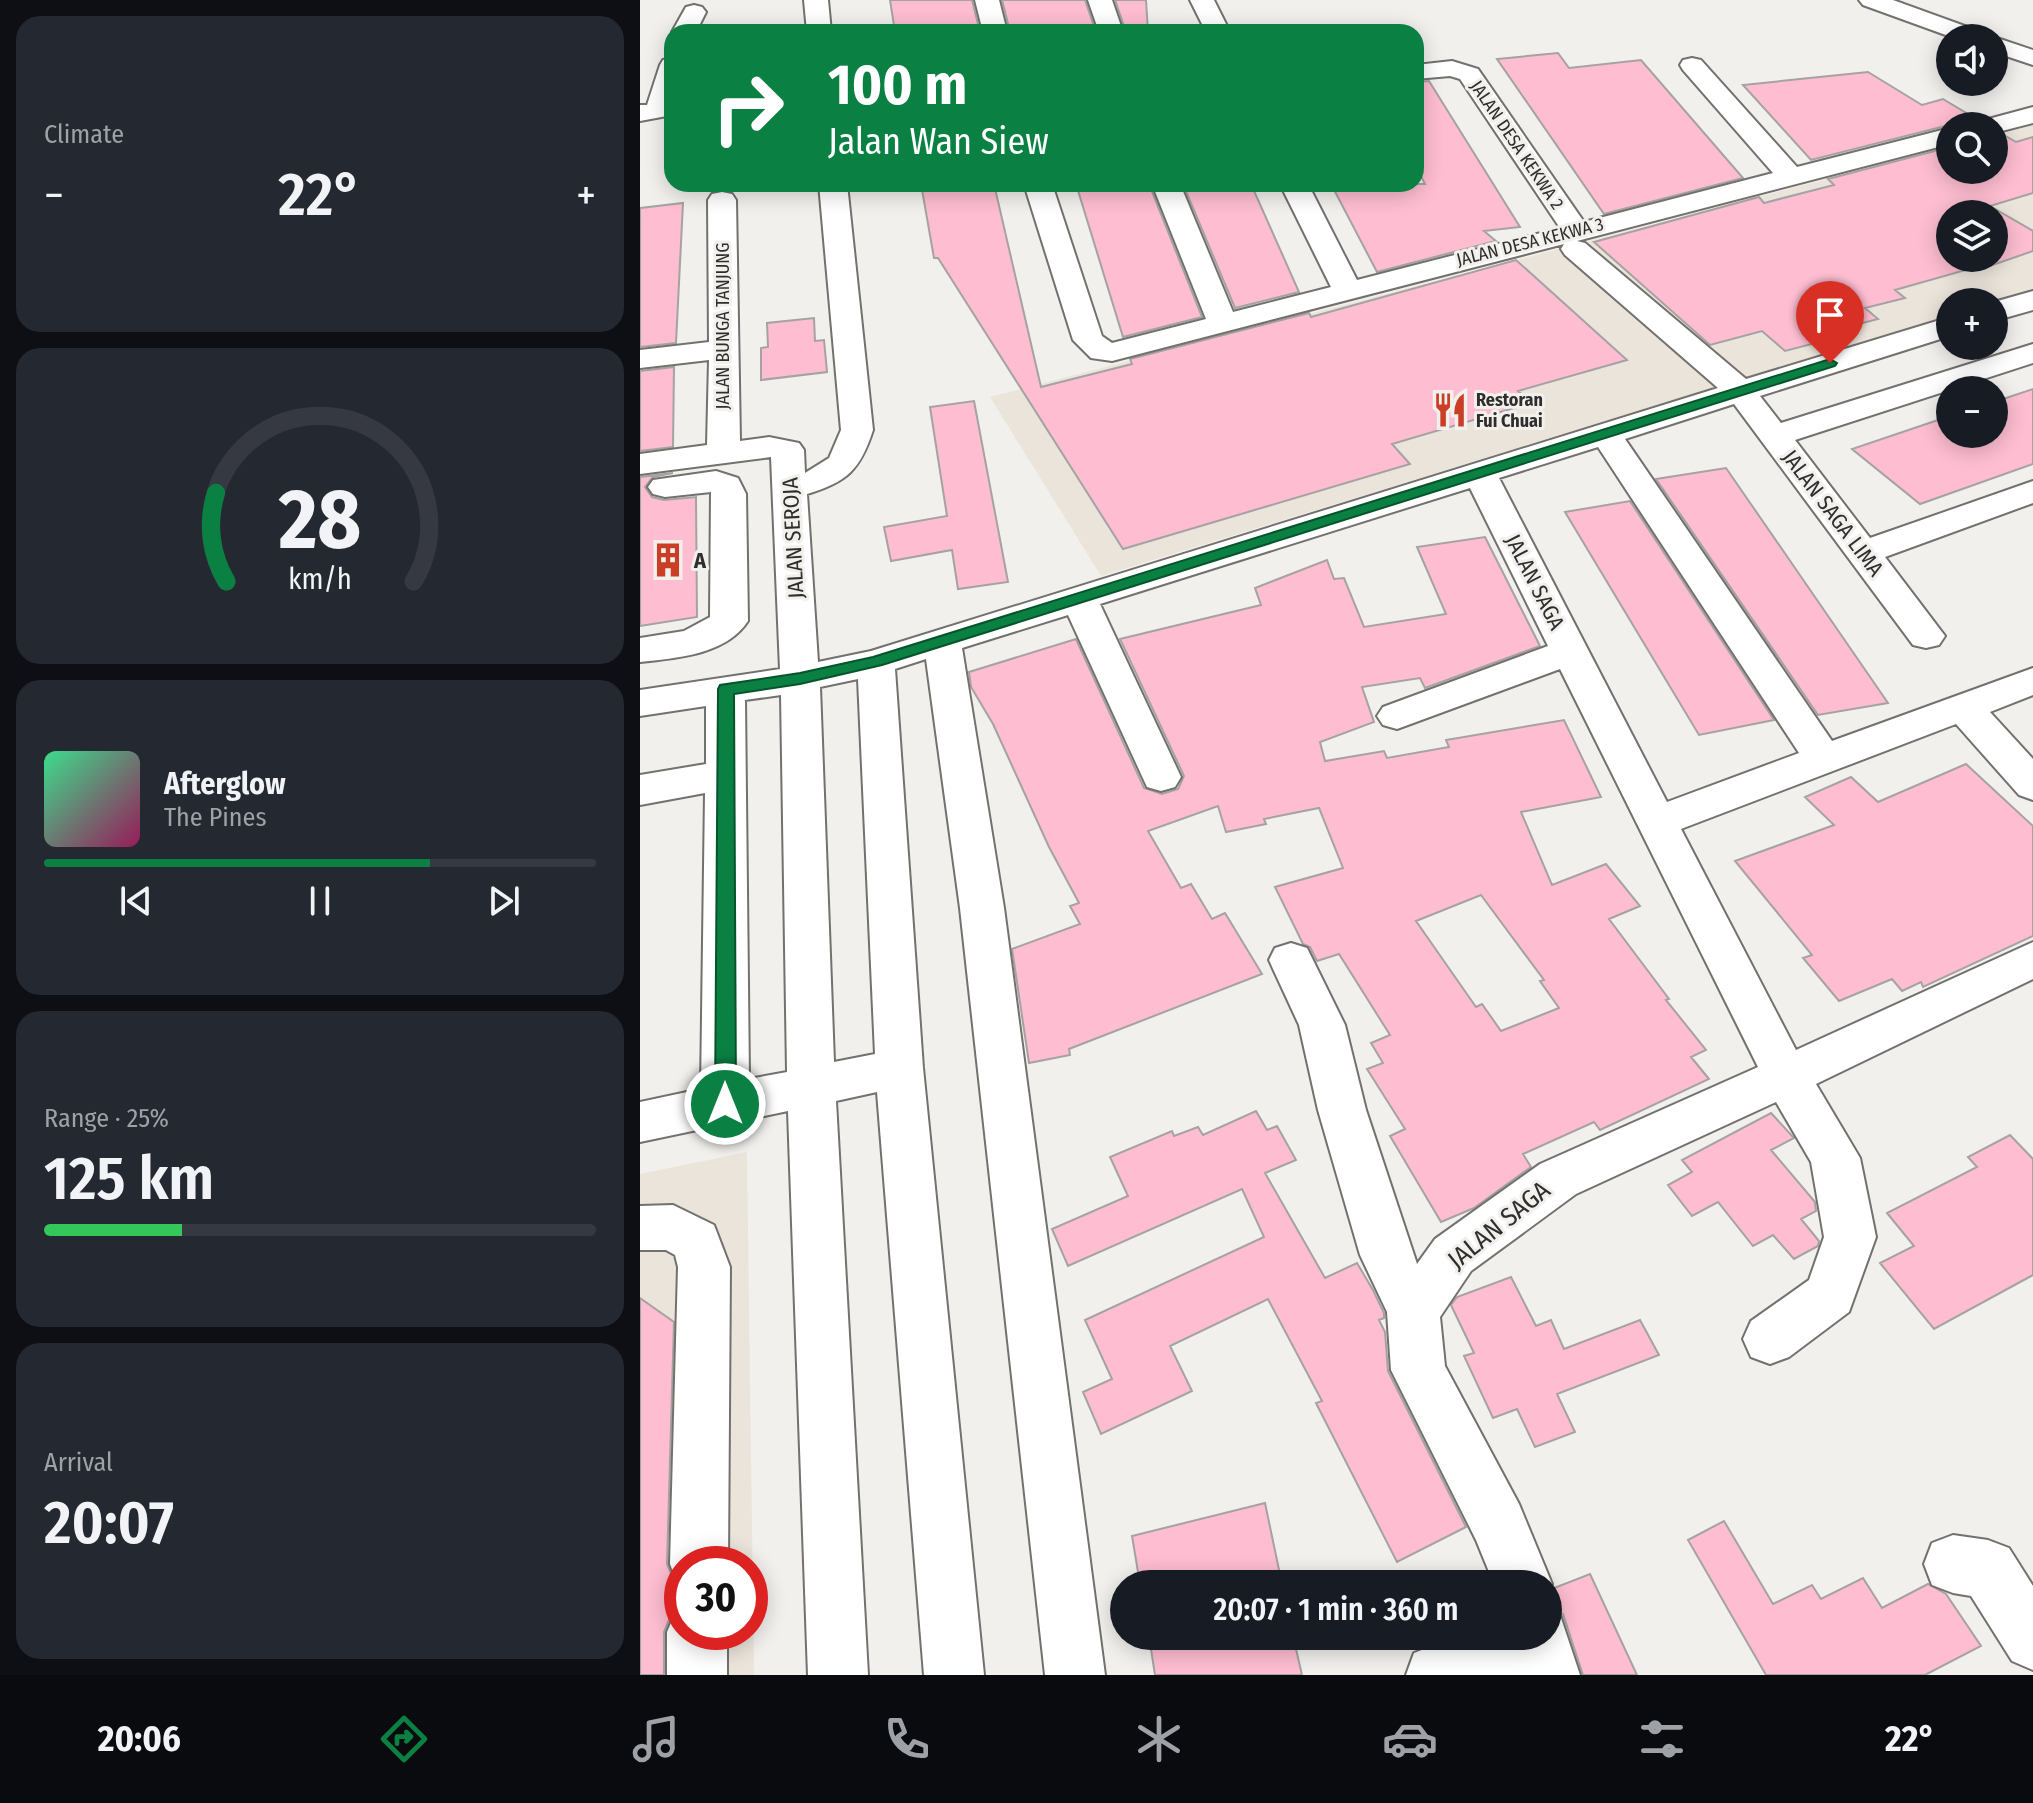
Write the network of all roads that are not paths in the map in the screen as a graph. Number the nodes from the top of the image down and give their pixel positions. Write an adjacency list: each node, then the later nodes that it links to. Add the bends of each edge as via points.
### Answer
1 (816, 0): 6 (street)
2 (987, 0): 7 (street)
3 (1100, 0): 8 (street)
4 (1202, 0): 9 (street)
5 (1871, 0): 10 (street)
6 (818, 24)
7 (993, 24)
8 (1108, 24)
9 (1214, 24)
10 (1937, 24)
11 (2008, 49): 12 (street)
12 (2033, 58)
13 (1692, 65): 20 (street)
14 (664, 68): 16 (street, via 658,111)
15 (1424, 71): 26 (street, JALAN DESA KEKWA 2, via 1452,68 1469,74)
16 (640, 113)
17 (2033, 115): 18 (street)
18 (2008, 121)
19 (1936, 140): 20 (street, JALAN DESA KEKWA 3)
20 (1790, 176): 26 (street, JALAN DESA KEKWA 3)
21 (834, 192): 41 (street, via 857,430 838,472)
22 (1041, 192): 30 (street, JALAN DESA KEKWA 3, via 1088,340 1102,351)
23 (1169, 192): 30 (street)
24 (1298, 192): 27 (street)
25 (722, 200): 32 (street, JALAN BUNGA TANJUNG)
26 (1575, 240): 27 (street, JALAN DESA KEKWA 3); 35 (street, JALAN DESA KEKWA 2)
27 (1347, 290): 30 (street, JALAN DESA KEKWA 3)
28 (2033, 300): 29 (street)
29 (2008, 308)
30 (1223, 324)
31 (1936, 330): 35 (street)
32 (725, 349): 34 (street); 38 (street, JALAN BUNGA TANJUNG)
33 (2033, 353): 37 (street)
34 (640, 359)
35 (1740, 391): 36 (street); 37 (street, JALAN SAGA LIMA)
36 (1604, 432): 40 (street); 57 (street)
37 (1775, 436): 44 (street, JALAN SAGA LIMA)
38 (723, 453): 39 (street, JALAN SEROJA); 41 (street, JALAN SEROJA, via 787,450)
39 (640, 464)
40 (1479, 472): 45 (street); 49 (street, JALAN SAGA)
41 (791, 488): 51 (street, JALAN SEROJA)
42 (640, 490): 48 (street, via 716,481 726,485 729,494 729,621 717,633 677,646)
43 (2033, 491): 44 (street)
44 (1863, 553): 46 (street, JALAN SAGA LIMA)
45 (1078, 597): 47 (street); 59 (street)
46 (1926, 636)
47 (942, 642): 50 (street); 83 (street, via 982,908)
48 (640, 650)
49 (1571, 651): 56 (street); 62 (street, JALAN SAGA)
50 (876, 662): 51 (street); 65 (street)
51 (800, 679): 53 (street); 67 (street, JALAN SEROJA)
52 (2033, 681): 55 (street)
53 (726, 689): 54 (street); 58 (street)
54 (640, 703)
55 (1965, 709): 57 (street); 60 (street)
56 (1397, 716)
57 (1824, 760): 62 (street)
58 (726, 775): 61 (street); 68 (street)
59 (1161, 777)
60 (2033, 785)
61 (640, 790)
62 (1658, 821): 66 (street, JALAN SAGA)
63 (2033, 959): 66 (street, JALAN SAGA)
64 (1291, 960): 71 (street, via 1322,1025 1386,1255)
65 (899, 1068): 67 (street); 82 (street)
66 (1786, 1077): 71 (street, JALAN SAGA, via 1558,1179 1453,1255); 72 (street, JALAN SAGA, via 1835,1158 1850,1237 1830,1295)
67 (811, 1087): 68 (street); 81 (street, JALAN SEROJA)
68 (725, 1104): 69 (street)
69 (640, 1122)
70 (656, 1228): 73 (street, via 696,1241 704,1267)
71 (1413, 1312): 75 (street, via 1418,1370)
72 (1770, 1339)
73 (699, 1546)
74 (1953, 1564): 76 (street, via 1988,1569)
75 (1517, 1570)
76 (2033, 1640)
77 (697, 1650): 80 (street)
78 (1501, 1650): 84 (street)
79 (1542, 1650): 85 (street)
80 (697, 1675)
81 (838, 1675)
82 (954, 1675)
83 (1075, 1675)
84 (1436, 1675)
85 (1550, 1675)

